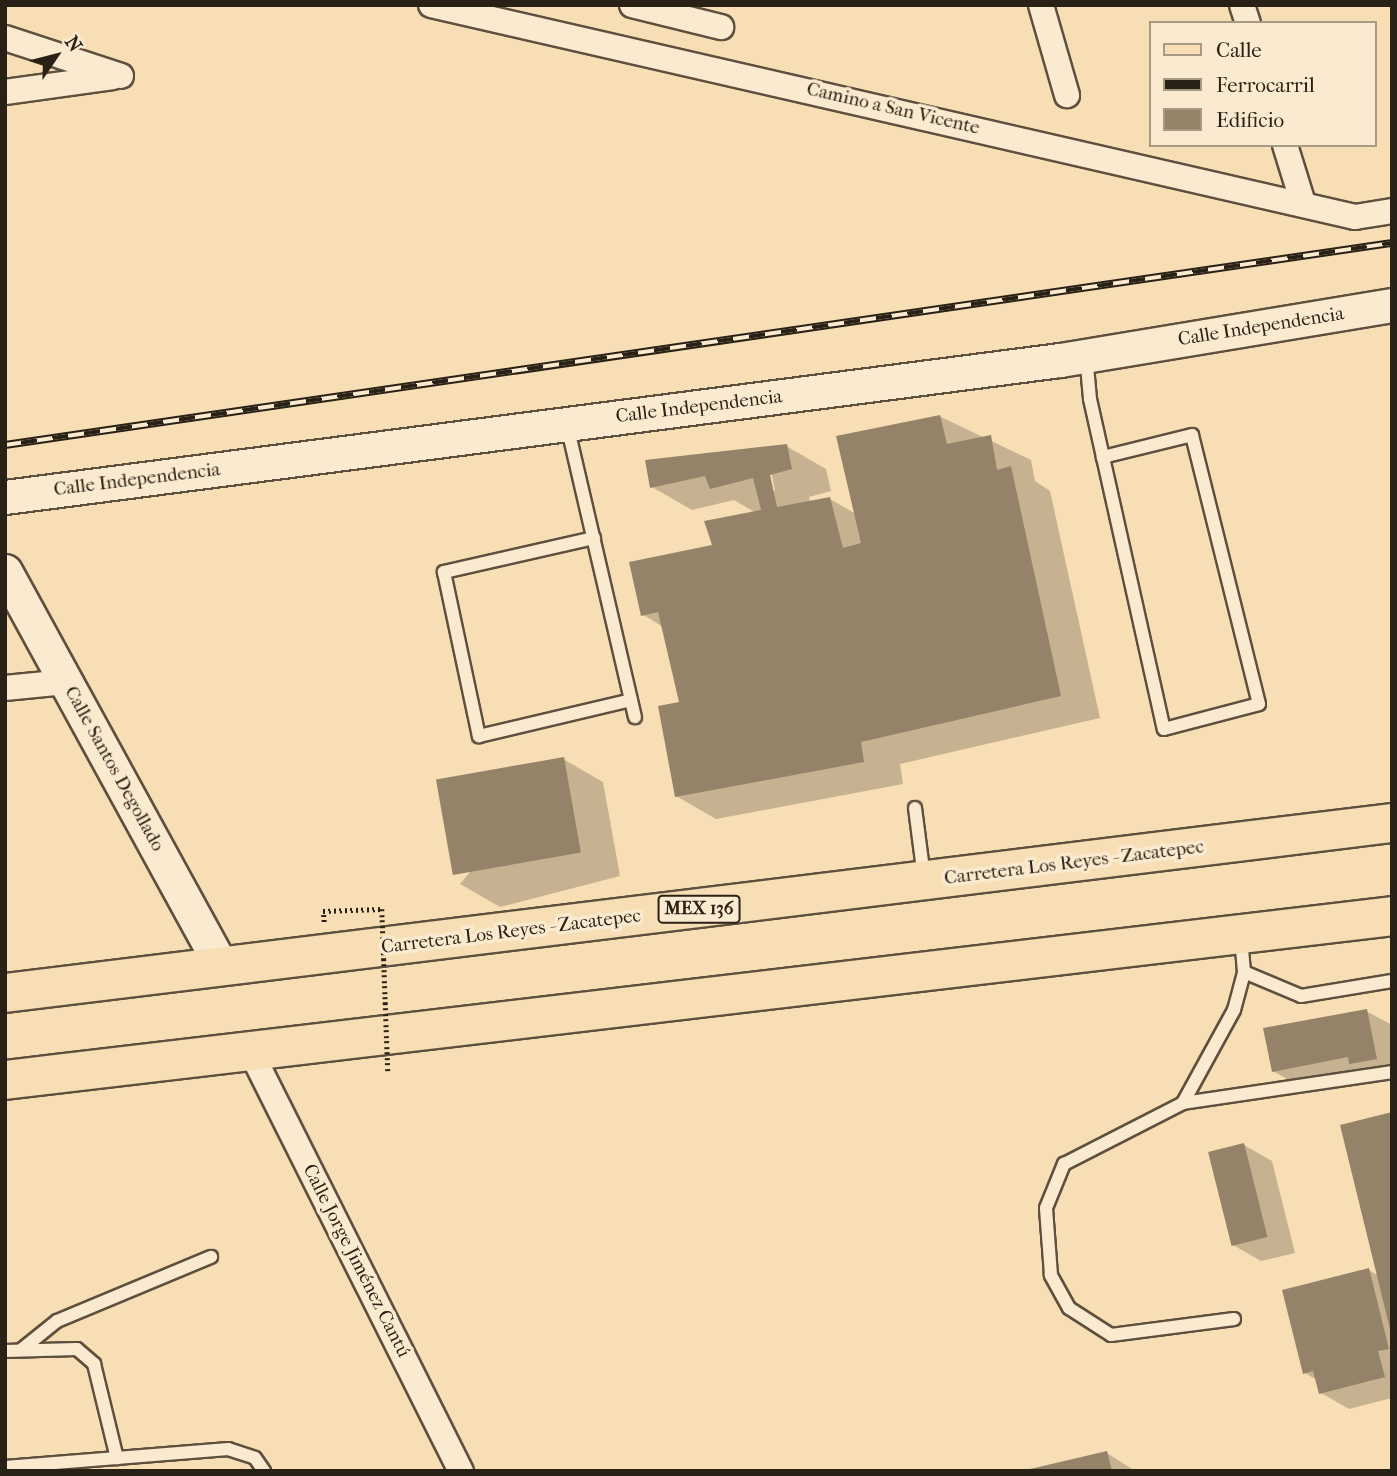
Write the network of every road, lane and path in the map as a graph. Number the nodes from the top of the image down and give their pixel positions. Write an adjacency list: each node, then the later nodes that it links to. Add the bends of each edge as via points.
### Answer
1 (431, 5): 9 (street, Camino a San Vicente)
2 (1041, 5): 7 (street)
3 (646, 7): 4 (street)
4 (721, 27)
5 (5, 38): 6 (street, via 121,76)
6 (5, 92)
7 (1068, 95)
8 (1286, 147): 9 (street)
9 (1302, 200): 10 (street, Camino a San Vicente, via 1355,217)
10 (1392, 211)
11 (1392, 305): 12 (main road, Calle Independencia)
12 (1086, 355): 13 (main road, Calle Independencia); 14 (lane)
13 (567, 424): 15 (main road, Calle Independencia); 16 (lane)
14 (1103, 457): 14 (lane, via 1164,729 1259,704 1192,435)
15 (5, 497)
16 (594, 538): 20 (lane); 20 (lane, via 444,572 479,736)
17 (5, 571): 18 (main road, Calle Santos Degollado)
18 (66, 682): 19 (street); 28 (main road, Calle Santos Degollado)
19 (5, 688)
20 (631, 700): 21 (lane)
21 (635, 717)
22 (915, 808): 24 (lane)
23 (1392, 823): 24 (main road, Carretera Los Reyes - Zacatepec / MEX 136)
24 (925, 881): 28 (main road, Carretera Los Reyes - Zacatepec / MEX 136)
25 (323, 911): 34 (path, bridge, via 382,909)
26 (1392, 916): 27 (main road)
27 (1241, 934): 29 (lane); 32 (main road)
28 (222, 967): 31 (main road, Carretera Los Reyes - Zacatepec / MEX 136)
29 (1244, 972): 30 (lane, via 1301,996); 36 (lane, via 1234,1010)
30 (1392, 981)
31 (5, 993)
32 (251, 1052): 35 (main road); 44 (street, Calle Jorge Jiménez Cantú)
33 (1392, 1072): 36 (lane)
34 (388, 1073)
35 (5, 1080)
36 (1183, 1103): 38 (lane, via 1064,1164 1046,1208 1051,1275 1069,1308 1111,1335)
37 (211, 1257): 39 (lane, via 57,1321)
38 (1234, 1319)
39 (21, 1350): 40 (lane); 41 (lane, via 77,1349 94,1364)
40 (5, 1351)
41 (117, 1458): 42 (lane); 43 (lane, via 228,1449 255,1458)
42 (5, 1467)
43 (264, 1471)
44 (461, 1471)

